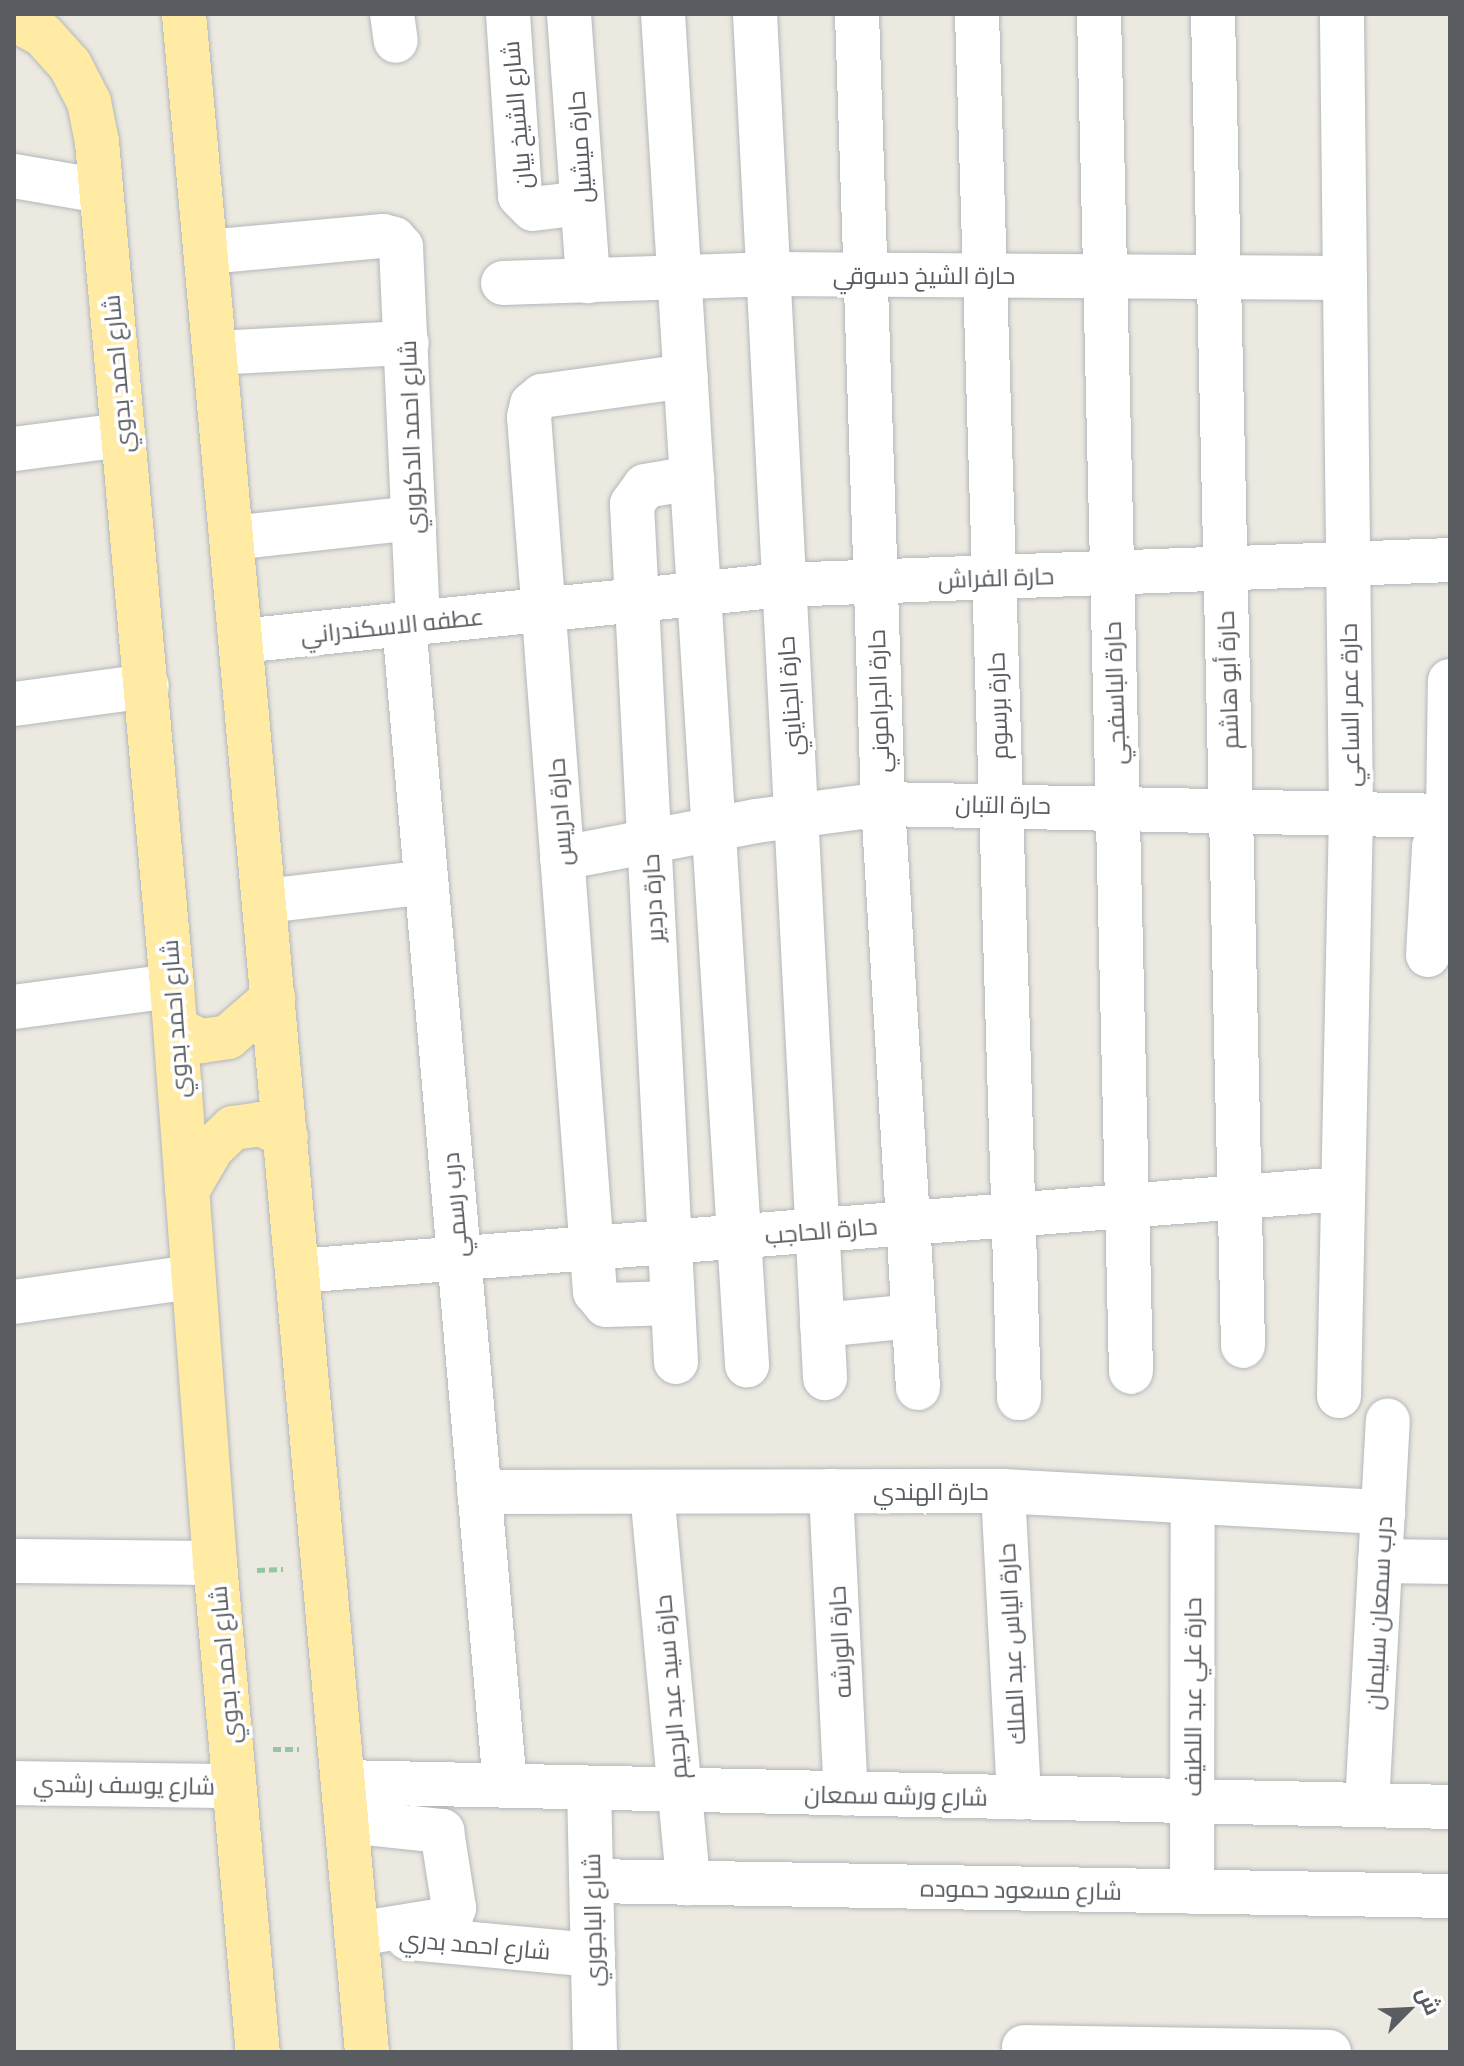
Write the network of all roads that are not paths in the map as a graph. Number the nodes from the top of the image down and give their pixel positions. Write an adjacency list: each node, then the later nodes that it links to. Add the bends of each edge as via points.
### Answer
1 (24, 14): 12 (main road)
2 (184, 14): 16 (main road)
3 (508, 14): 15 (street, شارع الشيخ بيان, via 520,196 533,209)
4 (569, 14): 15 (street, حارة ميشيل)
5 (663, 14): 21 (street)
6 (755, 14): 17 (street, حارة الجنايني)
7 (857, 14): 18 (street, حارة الجراموني)
8 (977, 14): 19 (street, حارة برسوم)
9 (1099, 14): 20 (street, حارة الباسفجي)
10 (1213, 14): 22 (street, حارة أبو هاشم)
11 (1342, 14): 23 (street, حارة عمر الساعي)
12 (14, 19): 14 (main road, شارع احمد بدوي, via 43,35 70,65 89,102)
13 (14, 176): 14 (street)
14 (101, 191): 29 (main road, شارع احمد بدوي)
15 (582, 203): 24 (street, حارة ميشيل)
16 (207, 252): 26 (street, شارع احمد الدكروري, via 383,236 398,242 403,252); 27 (main road)
17 (768, 274): 18 (street, حارة الشيخ دسوقي); 21 (street, حارة الشيخ دسوقي); 40 (street, حارة الجنايني)
18 (866, 275): 19 (street, حارة الشيخ دسوقي); 39 (street, حارة الجراموني)
19 (985, 276): 20 (street, حارة الشيخ دسوقي); 38 (street, حارة برسوم)
20 (1105, 277): 22 (street, حارة الشيخ دسوقي); 37 (street, حارة الباسفجي)
21 (680, 278): 24 (street, حارة الشيخ دسوقي); 28 (street)
22 (1219, 278): 23 (street, حارة الشيخ دسوقي); 36 (street, حارة أبو هاشم)
23 (1345, 278): 35 (street, حارة عمر الساعي)
24 (588, 281): 25 (street, حارة الشيخ دسوقي)
25 (503, 283)
26 (407, 343): 27 (street); 32 (street, شارع احمد الدكروري)
27 (215, 353): 33 (main road)
28 (686, 376): 31 (street); 43 (street, حارة ادريس, via 548,394 532,404)
29 (122, 435): 30 (street); 47 (main road, شارع احمد بدوي)
30 (14, 449)
31 (692, 478): 41 (street); 42 (street, حارة دردير, via 645,486 635,497)
32 (413, 518): 33 (street); 44 (street, شارع احمد الدكروري)
33 (232, 538): 45 (main road)
34 (1450, 558): 35 (street, حارة الفراش)
35 (1347, 564): 36 (street, حارة الفراش); 53 (street, حارة عمر الساعي)
36 (1223, 569): 37 (street, حارة الفراش); 52 (street, حارة أبو هاشم)
37 (1110, 573): 38 (street, حارة الفراش); 51 (street, حارة الباسفجي)
38 (991, 577): 39 (street, حارة الفراش); 50 (street, حارة برسوم)
39 (873, 582): 40 (street, حارة الفراش); 49 (street, حارة الجراموني)
40 (782, 585): 41 (street, حارة الفراش); 54 (street, حارة الجنايني)
41 (699, 594): 42 (street, حارة الفراش); 56 (street)
42 (637, 600): 43 (street, حارة الفراش); 57 (street, حارة دردير)
43 (544, 610): 44 (street, عطفه الاسكندراني); 58 (street, حارة ادريس)
44 (411, 623): 45 (street, عطفه الاسكندراني); 59 (street, درب رسمي)
45 (241, 641): 61 (main road)
46 (1450, 681): 55 (street)
47 (147, 686): 48 (street); 63 (main road, شارع احمد بدوي)
48 (14, 704)
49 (883, 804): 50 (street, حارة التبان); 54 (street, حارة التبان); 73 (street, حارة الجراموني)
50 (1001, 804): 51 (street, حارة التبان); 72 (street, حارة برسوم)
51 (1117, 806): 52 (street, حارة التبان); 71 (street, حارة الباسفجي)
52 (1231, 810): 53 (street, حارة التبان); 70 (street, حارة أبو هاشم)
53 (1351, 812): 55 (street, حارة التبان); 68 (street, حارة عمر الساعي)
54 (796, 815): 56 (street, حارة التبان); 74 (street, حارة الجنايني)
55 (1448, 816): 60 (street, via 1434,847)
56 (714, 829): 57 (street, حارة التبان); 75 (street)
57 (649, 841): 58 (street, حارة التبان); 76 (street, حارة دردير)
58 (562, 858): 77 (street, حارة ادريس)
59 (426, 882): 61 (street); 78 (street, درب رسمي)
60 (1440, 894): 62 (street)
61 (265, 901): 64 (main road)
62 (1428, 955)
63 (172, 986): 65 (street); 66 (main road, شارع احمد بدوي)
64 (273, 998): 66 (main road, via 228,1037 201,1041); 67 (main road)
65 (14, 1007)
66 (176, 1029): 69 (main road, شارع احمد بدوي)
67 (286, 1137): 69 (main road, via 261,1124 233,1128 212,1148); 79 (main road)
68 (1343, 1189): 70 (street, حارة الحاجب); 91 (street, حارة عمر الساعي)
69 (187, 1191): 80 (main road, شارع احمد بدوي)
70 (1240, 1198): 71 (street, حارة الحاجب); 85 (street, حارة أبو هاشم)
71 (1127, 1206): 72 (street, حارة الحاجب); 88 (street, حارة الباسفجي)
72 (1013, 1215): 73 (street, حارة الحاجب); 92 (street, حارة برسوم)
73 (908, 1223): 74 (street, حارة الحاجب); 83 (street, حارة الجراموني)
74 (818, 1231): 75 (street, حارة الحاجب); 84 (street, حارة الجنايني)
75 (739, 1237): 76 (street, حارة الحاجب); 87 (street)
76 (670, 1242): 77 (street, حارة الحاجب); 82 (street, حارة دردير)
77 (591, 1248): 78 (street, حارة الحاجب); 82 (street, حارة ادريس, via 595,1292 602,1303)
78 (459, 1259): 79 (street, حارة الحاجب); 96 (street, درب رسمي)
79 (298, 1271): 106 (main road)
80 (193, 1277): 81 (street); 103 (main road, شارع احمد بدوي)
81 (14, 1302)
82 (673, 1303): 86 (street, حارة دردير)
83 (913, 1316): 84 (street); 90 (street, حارة الجراموني)
84 (822, 1325): 89 (street, حارة الجنايني)
85 (1243, 1346)
86 (676, 1362)
87 (747, 1365)
88 (1131, 1372)
89 (825, 1378)
90 (918, 1388)
91 (1339, 1396)
92 (1019, 1398)
93 (1388, 1421): 99 (street, درب سمعان سليمان)
94 (831, 1491): 95 (street, حارة الهندي); 97 (street, حارة الهندي); 110 (street, حارة الورشه)
95 (1003, 1491): 98 (street, حارة الهندي); 111 (street, حارة الياس عبد الملك)
96 (479, 1492): 97 (street, حارة الهندي); 107 (street, درب رسمي)
97 (652, 1492): 109 (street, حارة سيد عبد الرحيم)
98 (1193, 1502): 99 (street, حارة الهندي); 112 (street, حارة علي عبد اللطيف)
99 (1383, 1512): 101 (street, درب سمعان سليمان)
100 (14, 1561): 103 (street)
101 (1380, 1561): 102 (street); 113 (street, درب سمعان سليمان)
102 (1450, 1562)
103 (215, 1568): 104 (main road, شارع احمد بدوي)
104 (233, 1768): 105 (street, شارع يوسف رشدي); 122 (main road, شارع احمد بدوي)
105 (14, 1783)
106 (343, 1784): 107 (street, شارع ورشه سمعان); 119 (main road); 119 (street, via 442,1831 454,1908 443,1920)
107 (505, 1786): 108 (street, شارع ورشه سمعان)
108 (589, 1788): 109 (street, شارع ورشه سمعان); 115 (street, شارع الباجوري)
109 (679, 1790): 110 (street, شارع ورشه سمعان); 116 (street, حارة سيد عبد الرحيم)
110 (846, 1794): 111 (street, شارع ورشه سمعان)
111 (1019, 1798): 112 (street, شارع ورشه سمعان)
112 (1191, 1802): 113 (street, شارع ورشه سمعان); 117 (street, حارة علي عبد اللطيف)
113 (1367, 1805): 114 (street, شارع ورشه سمعان)
114 (1450, 1807)
115 (591, 1881): 116 (street, شارع مسعود حموده); 120 (street, شارع الباجوري)
116 (688, 1883): 117 (street, شارع مسعود حموده)
117 (1192, 1892): 118 (street, شارع مسعود حموده)
118 (1450, 1896)
119 (356, 1934): 120 (street, شارع احمد بدري); 123 (main road)
120 (593, 1955): 124 (street, شارع الباجوري)
121 (1024, 2047): 125 (street)
122 (258, 2052)
123 (367, 2052)
124 (595, 2052)
125 (1329, 2052)

